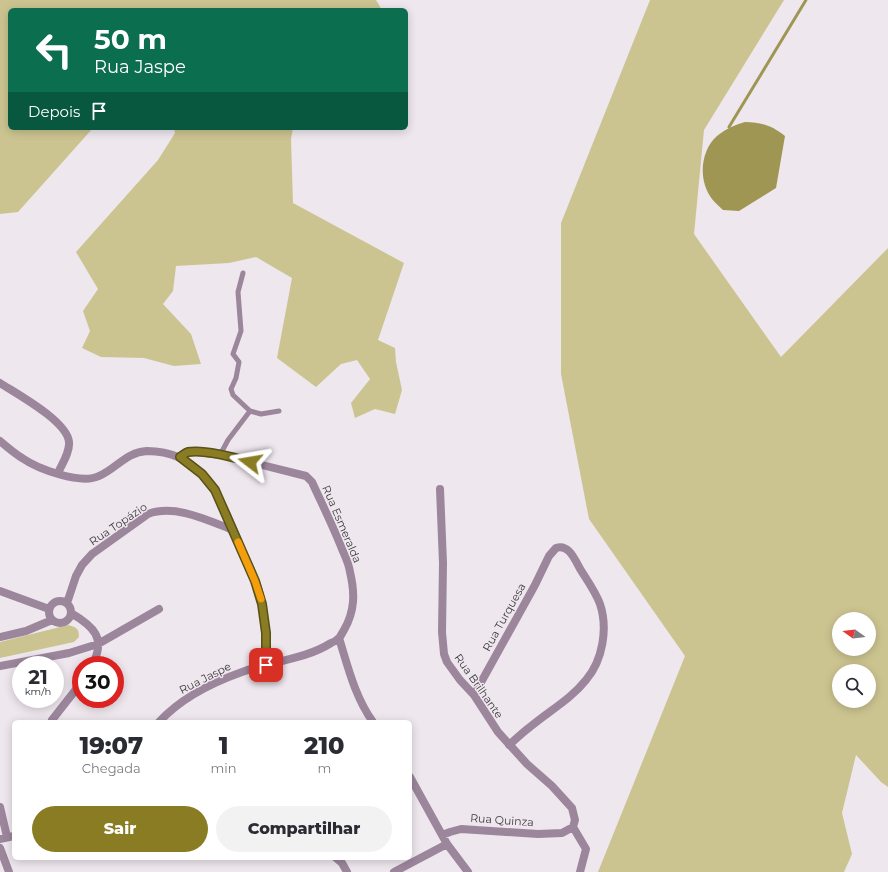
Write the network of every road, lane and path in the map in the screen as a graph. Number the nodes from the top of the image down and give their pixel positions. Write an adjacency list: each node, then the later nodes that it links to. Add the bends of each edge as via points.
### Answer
1 (243, 273): 3 (lane, via 238,292 241,331 233,354 239,362 231,390)
2 (0, 383): 8 (street, via 54,419 67,433 69,443)
3 (250, 411): 4 (lane, via 261,414); 6 (lane)
4 (279, 411)
5 (0, 441): 8 (street, via 22,459)
6 (220, 454): 7 (street, Rua Esmeralda, via 186,452); 18 (street, Rua Esmeralda, via 306,476 312,482 350,570 353,589 352,612)
7 (180, 457): 8 (street, via 147,451 137,452 99,476 78,479); 10 (street, via 202,474 215,490)
8 (58, 474)
9 (440, 489): 24 (street, Rua Brilhante, via 444,654 460,680)
10 (233, 530): 12 (street, Rua Topázio, via 174,511 156,511 148,514 92,554 76,576); 21 (street, via 262,604 266,633)
11 (0, 591): 13 (street)
12 (67, 603): 13 (street, via 56,602); 15 (street)
13 (49, 609): 16 (street)
14 (159, 609): 19 (street)
15 (71, 613): 16 (street, via 66,622 58,623); 19 (street, via 94,630)
16 (52, 620): 17 (street, via 26,631)
17 (0, 637)
18 (339, 638): 21 (street, Rua Jaspe, via 309,654); 27 (street, via 359,698)
19 (98, 644): 20 (street); 22 (street, via 69,653)
20 (96, 656)
21 (266, 665): 26 (street, Rua Jaspe, via 242,672 202,690 183,700)
22 (0, 666)
23 (72, 694): 25 (street)
24 (474, 695): 28 (street, Rua Brilhante); 28 (street, Rua Turquesa, via 553,550 566,548 594,591 600,605 604,625 602,645 596,664 587,679 569,698)
25 (52, 720)
26 (161, 720)
27 (372, 720)
28 (509, 745): 31 (street, Rua Brilhante, via 572,808 576,820)
29 (412, 782): 32 (street)
30 (0, 807): 33 (street)
31 (573, 827): 32 (street, Rua Quinza, via 562,833 461,829); 41 (street, via 586,849)
32 (442, 835): 34 (street)
33 (7, 837)
34 (447, 844): 39 (street); 40 (street)
35 (0, 848): 37 (street)
36 (340, 860): 38 (street)
37 (9, 872)
38 (347, 872)
39 (394, 872)
40 (468, 872)
41 (580, 872)

